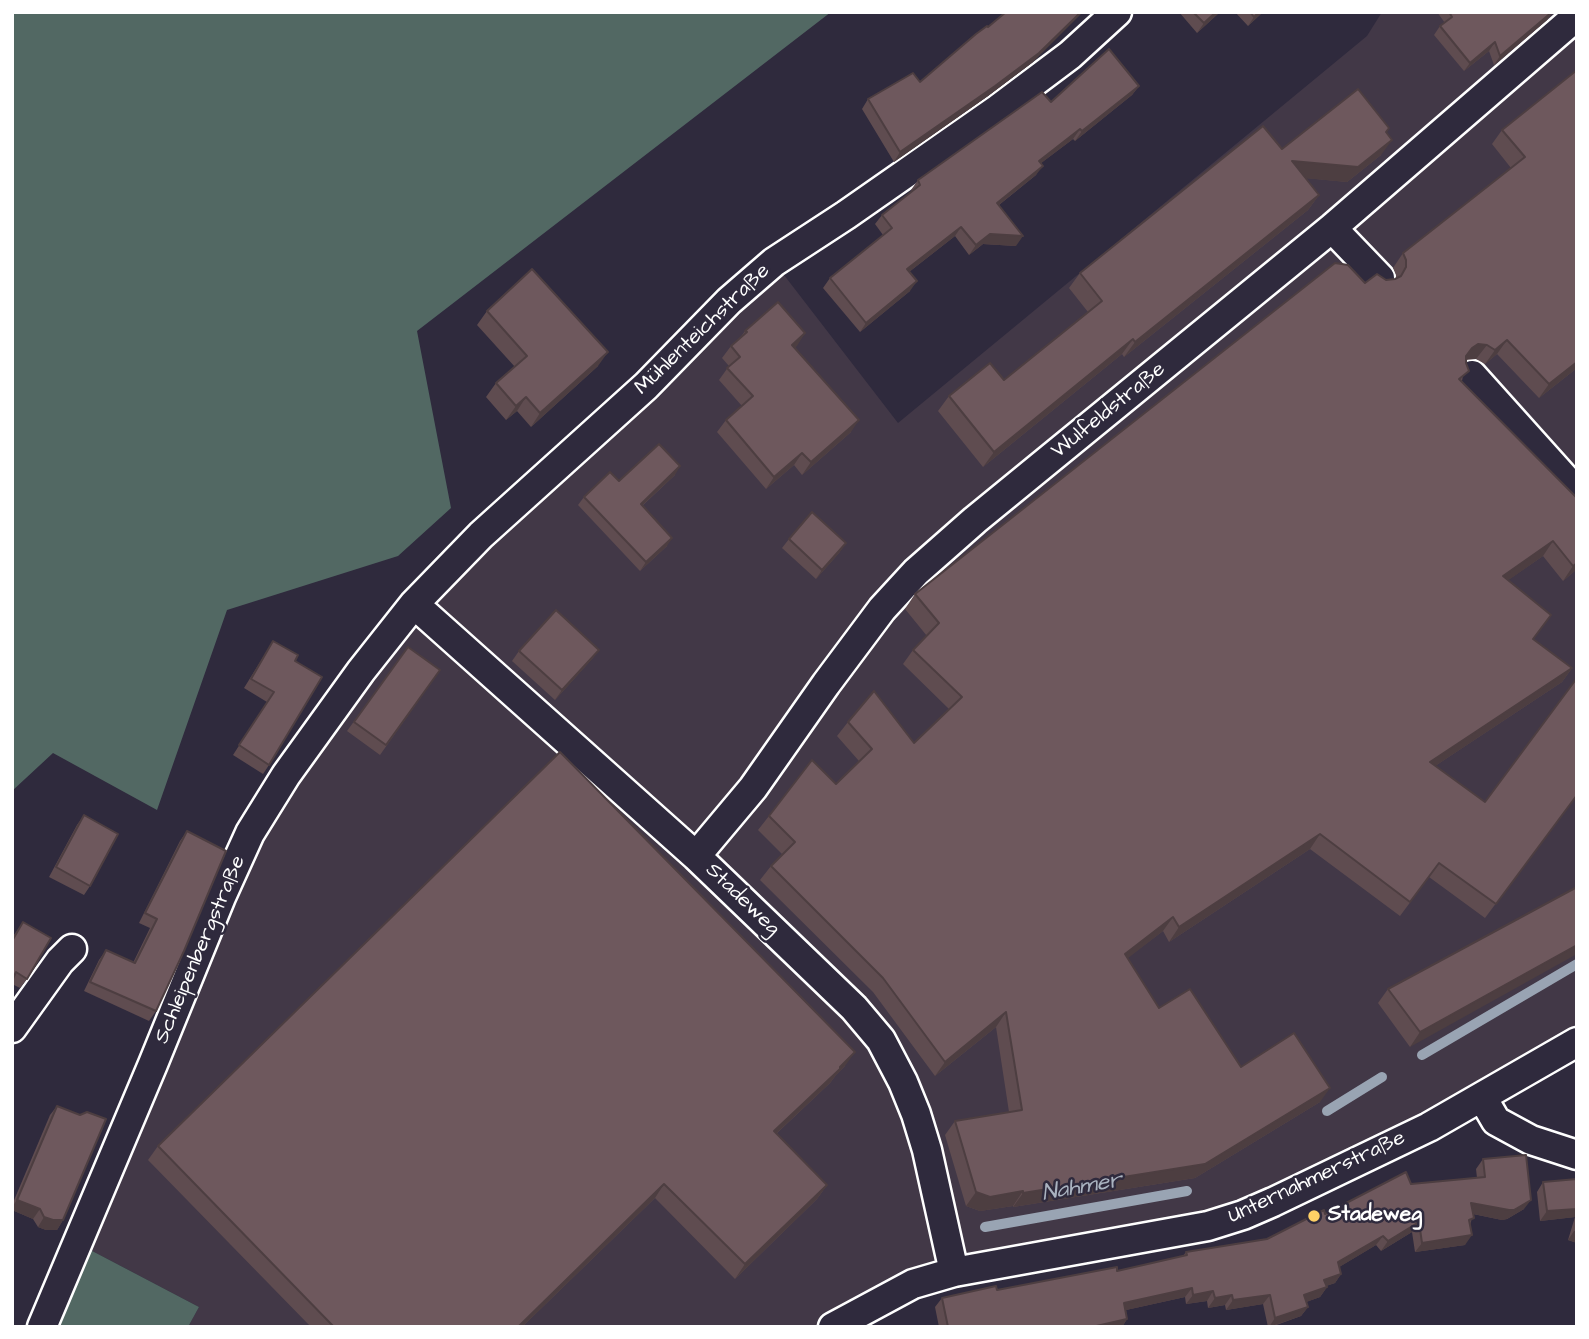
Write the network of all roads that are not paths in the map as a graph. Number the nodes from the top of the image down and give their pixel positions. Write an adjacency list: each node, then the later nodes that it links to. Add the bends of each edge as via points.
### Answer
1 (1117, 12): 7 (street, Mühlenteichstraße, via 1070,55 998,109 774,262 481,535)
2 (1577, 16): 3 (street, Wulfeldstraße)
3 (1332, 228): 4 (street); 8 (street, Wulfeldstraße, via 916,572 882,610 753,788)
4 (1380, 278)
5 (1472, 375): 6 (street)
6 (1577, 492)
7 (414, 604): 8 (street, Stadeweg); 15 (street, Schleipenbergstraße, via 286,775 250,833)
8 (696, 856): 14 (street, Stadeweg, via 881,1040 916,1114)
9 (72, 948): 10 (street)
10 (12, 1028)
11 (1577, 1042): 12 (street, Unternahmerstraße)
12 (1482, 1097): 13 (street, via 1496,1121); 14 (street, Unternahmerstraße, via 1243,1215 1208,1226)
13 (1577, 1155)
14 (954, 1272): 16 (street, Unternahmerstraße, via 913,1284)
15 (42, 1327)
16 (833, 1327)

